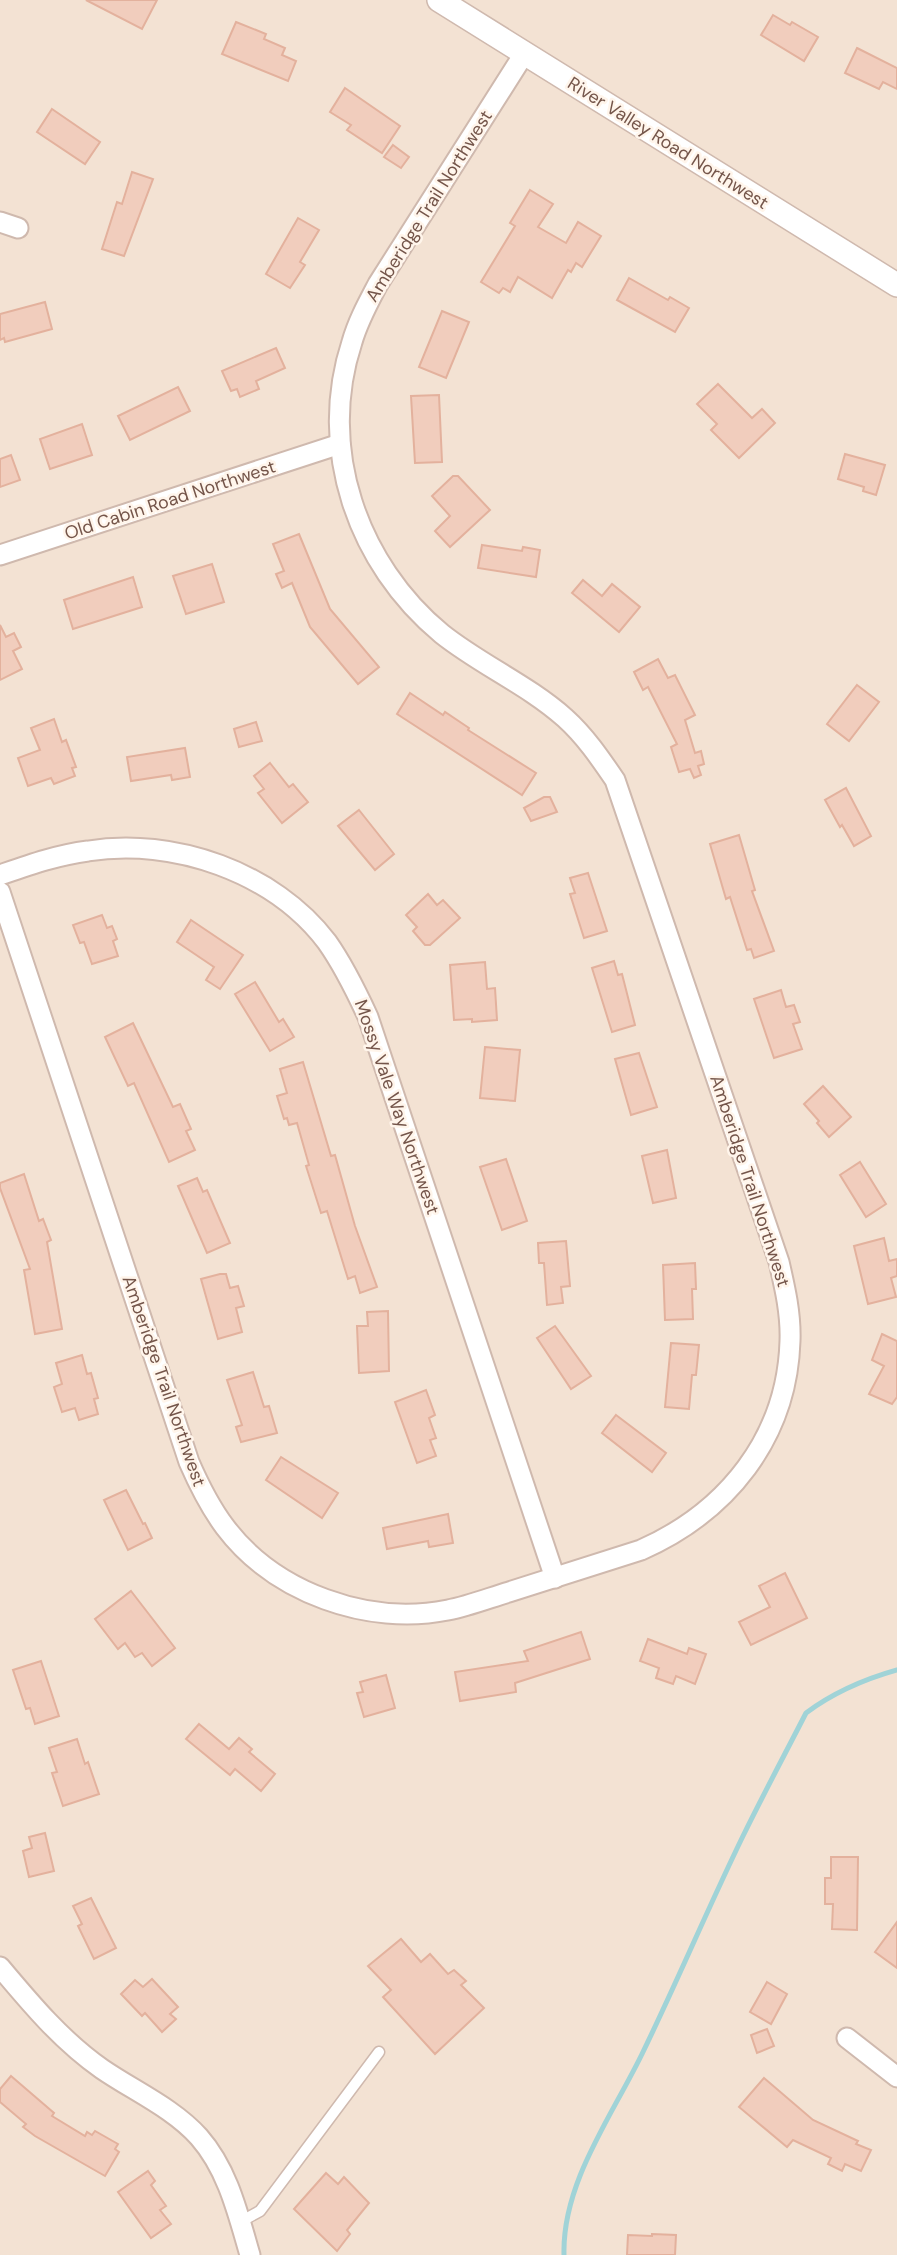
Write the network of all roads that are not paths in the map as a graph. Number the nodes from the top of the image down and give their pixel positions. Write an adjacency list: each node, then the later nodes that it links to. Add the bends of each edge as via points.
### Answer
1 (439, 0): 2 (street, River Valley Road Northwest)
2 (524, 54): 3 (street, River Valley Road Northwest); 4 (street, Amberidge Trail Northwest, via 363,313 343,379)
3 (897, 285)
4 (340, 444): 5 (street, Old Cabin Road Northwest); 8 (street, Amberidge Trail Northwest, via 346,485 359,524 399,591 444,636 566,719 615,780 787,1293 790,1341 783,1392 766,1437 740,1478 706,1512 667,1539)
5 (0, 555)
6 (0, 875): 8 (street, Mossy Vale Way Northwest, via 90,850 176,853 222,866 265,887 293,907 325,940 349,975 368,1017)
7 (0, 892): 8 (street, Amberidge Trail Northwest, via 189,1462 226,1529 254,1558 290,1583 330,1602 373,1612 448,1610)
8 (555, 1578)
9 (0, 1967): 13 (street, via 42,2018 71,2044 199,2137 217,2162)
10 (847, 2038): 12 (street)
11 (379, 2052): 13 (lane, via 260,2211)
12 (897, 2077)
13 (240, 2222): 14 (street)
14 (250, 2255)

